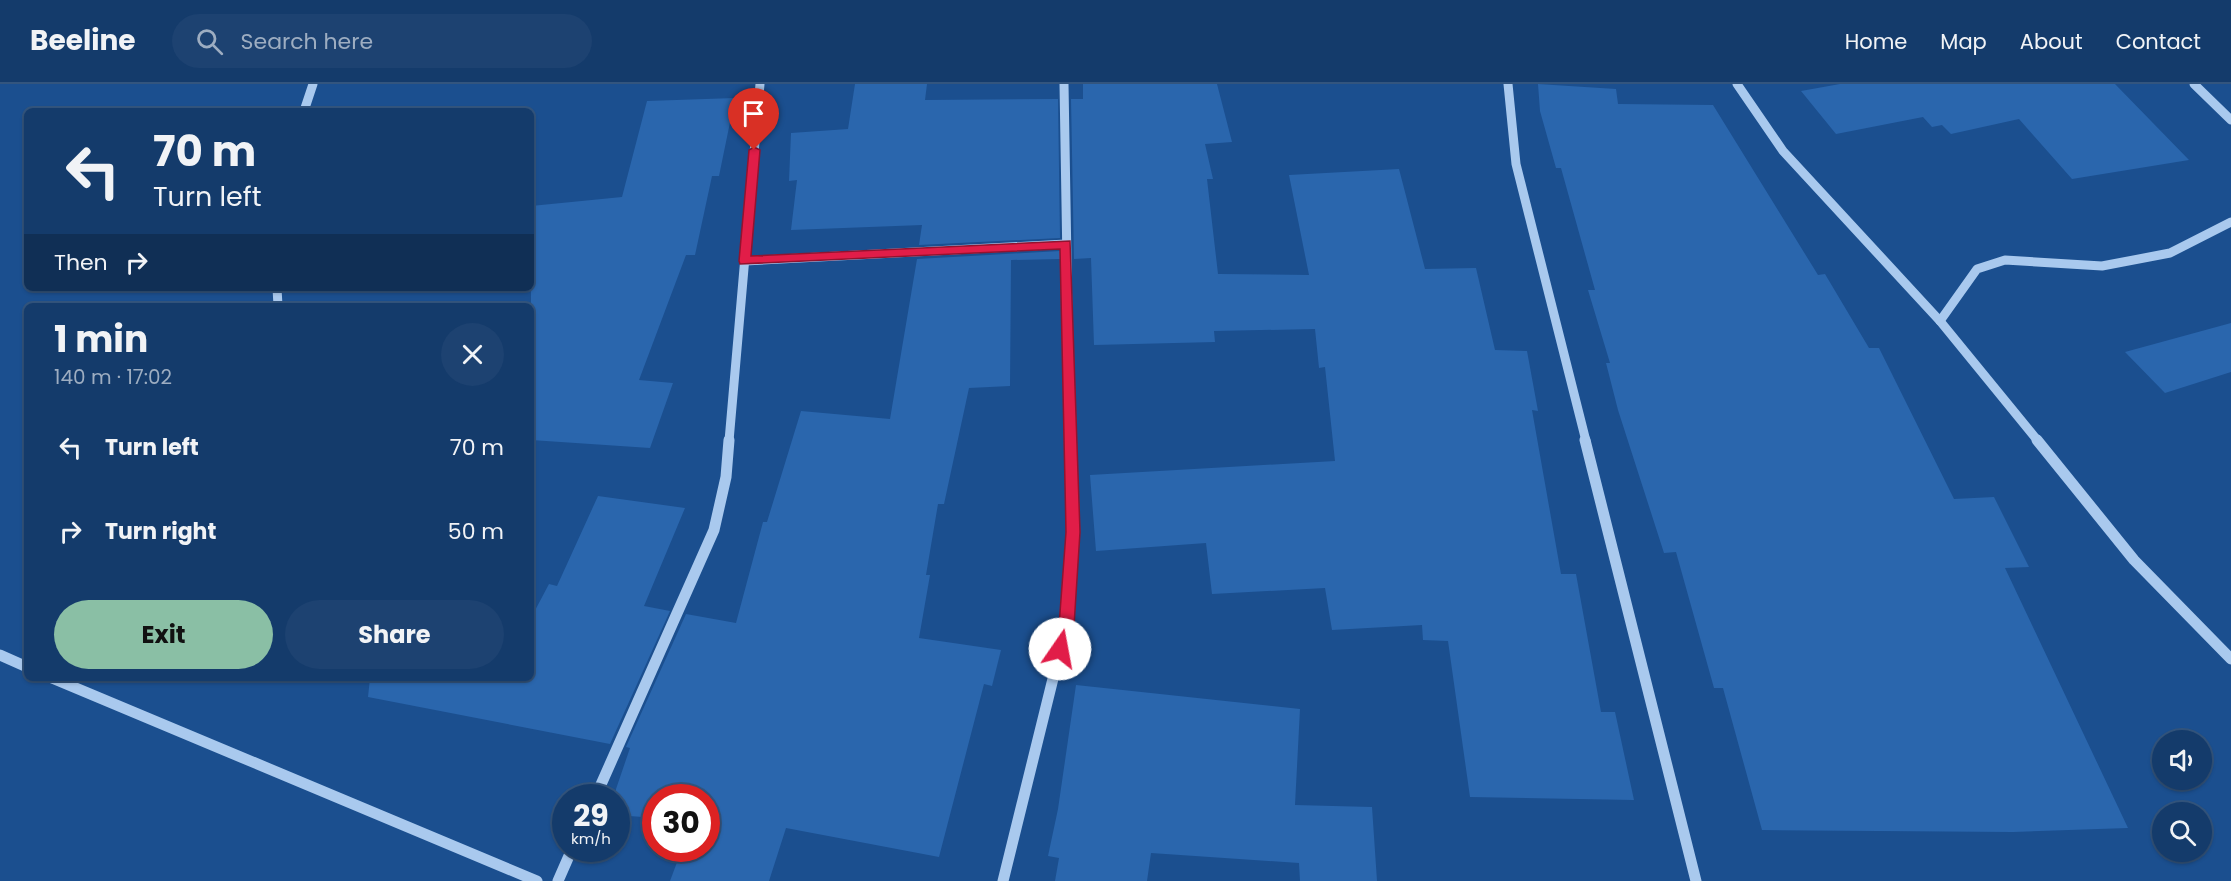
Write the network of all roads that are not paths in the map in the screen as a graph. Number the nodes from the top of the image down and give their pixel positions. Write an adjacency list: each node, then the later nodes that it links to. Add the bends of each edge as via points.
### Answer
1 (313, 84): 7 (street)
2 (760, 84): 11 (street)
3 (1064, 84): 10 (street)
4 (1508, 84): 22 (street, via 1516,164)
5 (1737, 84): 12 (street, via 1783,151)
6 (2194, 84): 8 (street)
7 (304, 108)
8 (2231, 120)
9 (2231, 222): 12 (street, via 2170,253 2102,266 2005,260 1977,269)
10 (1066, 244): 11 (street); 21 (street, via 1073,532 1066,626)
11 (745, 261): 17 (street, via 726,477 714,530)
12 (1940, 321): 14 (street, via 2134,560)
13 (0, 655): 15 (street)
14 (2231, 659)
15 (24, 666)
16 (63, 681): 19 (street)
17 (601, 784)
18 (566, 862): 20 (street)
19 (537, 881)
20 (558, 881)
21 (1003, 881)
22 (1696, 881)

